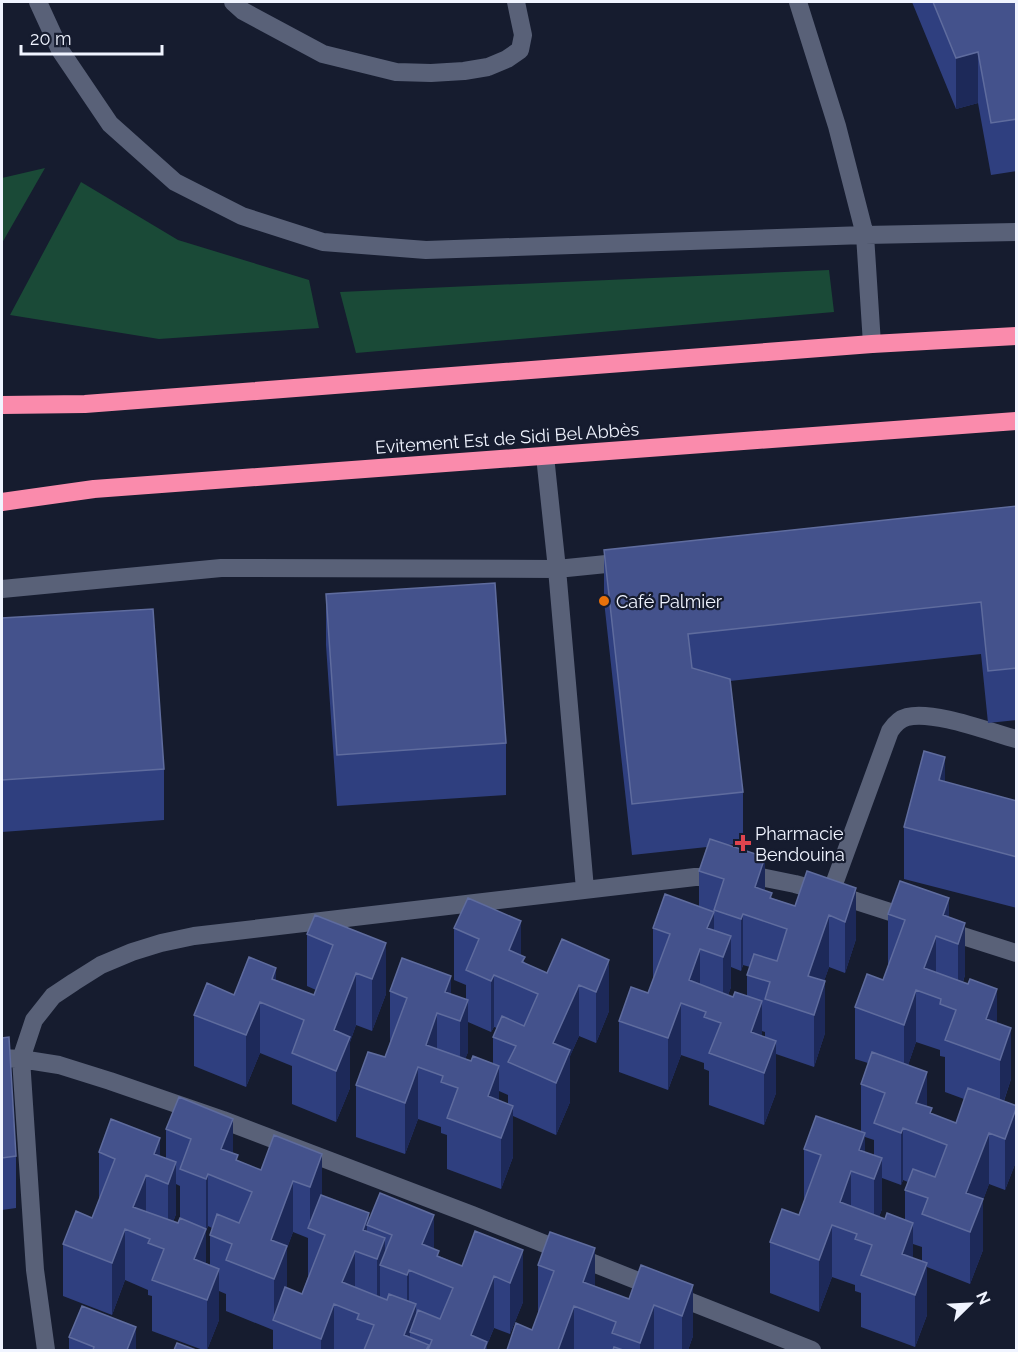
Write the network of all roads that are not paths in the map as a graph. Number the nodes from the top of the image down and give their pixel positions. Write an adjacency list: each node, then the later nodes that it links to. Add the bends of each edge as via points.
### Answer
1 (38, 2): 6 (street, via 60,50 110,124 175,182 242,216 322,242 426,250)
2 (233, 2): 3 (street, via 323,54 396,72 431,73 488,67 520,50 523,35)
3 (516, 2)
4 (798, 2): 6 (street)
5 (1017, 232): 6 (street)
6 (866, 235): 8 (street)
7 (1017, 336): 8 (highway)
8 (872, 344): 9 (highway, via 85,404)
9 (2, 405)
10 (1017, 421): 11 (highway, Evitement Est de Sidi Bel Abbès)
11 (544, 456): 12 (highway, Evitement Est de Sidi Bel Abbès, via 94,489); 14 (street)
12 (2, 502)
13 (640, 561): 14 (street)
14 (557, 569): 15 (street, via 221,568); 17 (street)
15 (2, 589)
16 (1017, 739): 18 (street, via 936,716 907,717 896,723)
17 (585, 889): 18 (street, via 695,878 761,877); 21 (street, via 161,943 101,965 53,996 34,1020)
18 (831, 895): 19 (street)
19 (1017, 953)
20 (2, 1058): 21 (street)
21 (21, 1059): 22 (street, via 35,1270); 23 (street, via 70,1068 223,1120)
22 (46, 1350)
23 (812, 1350)

